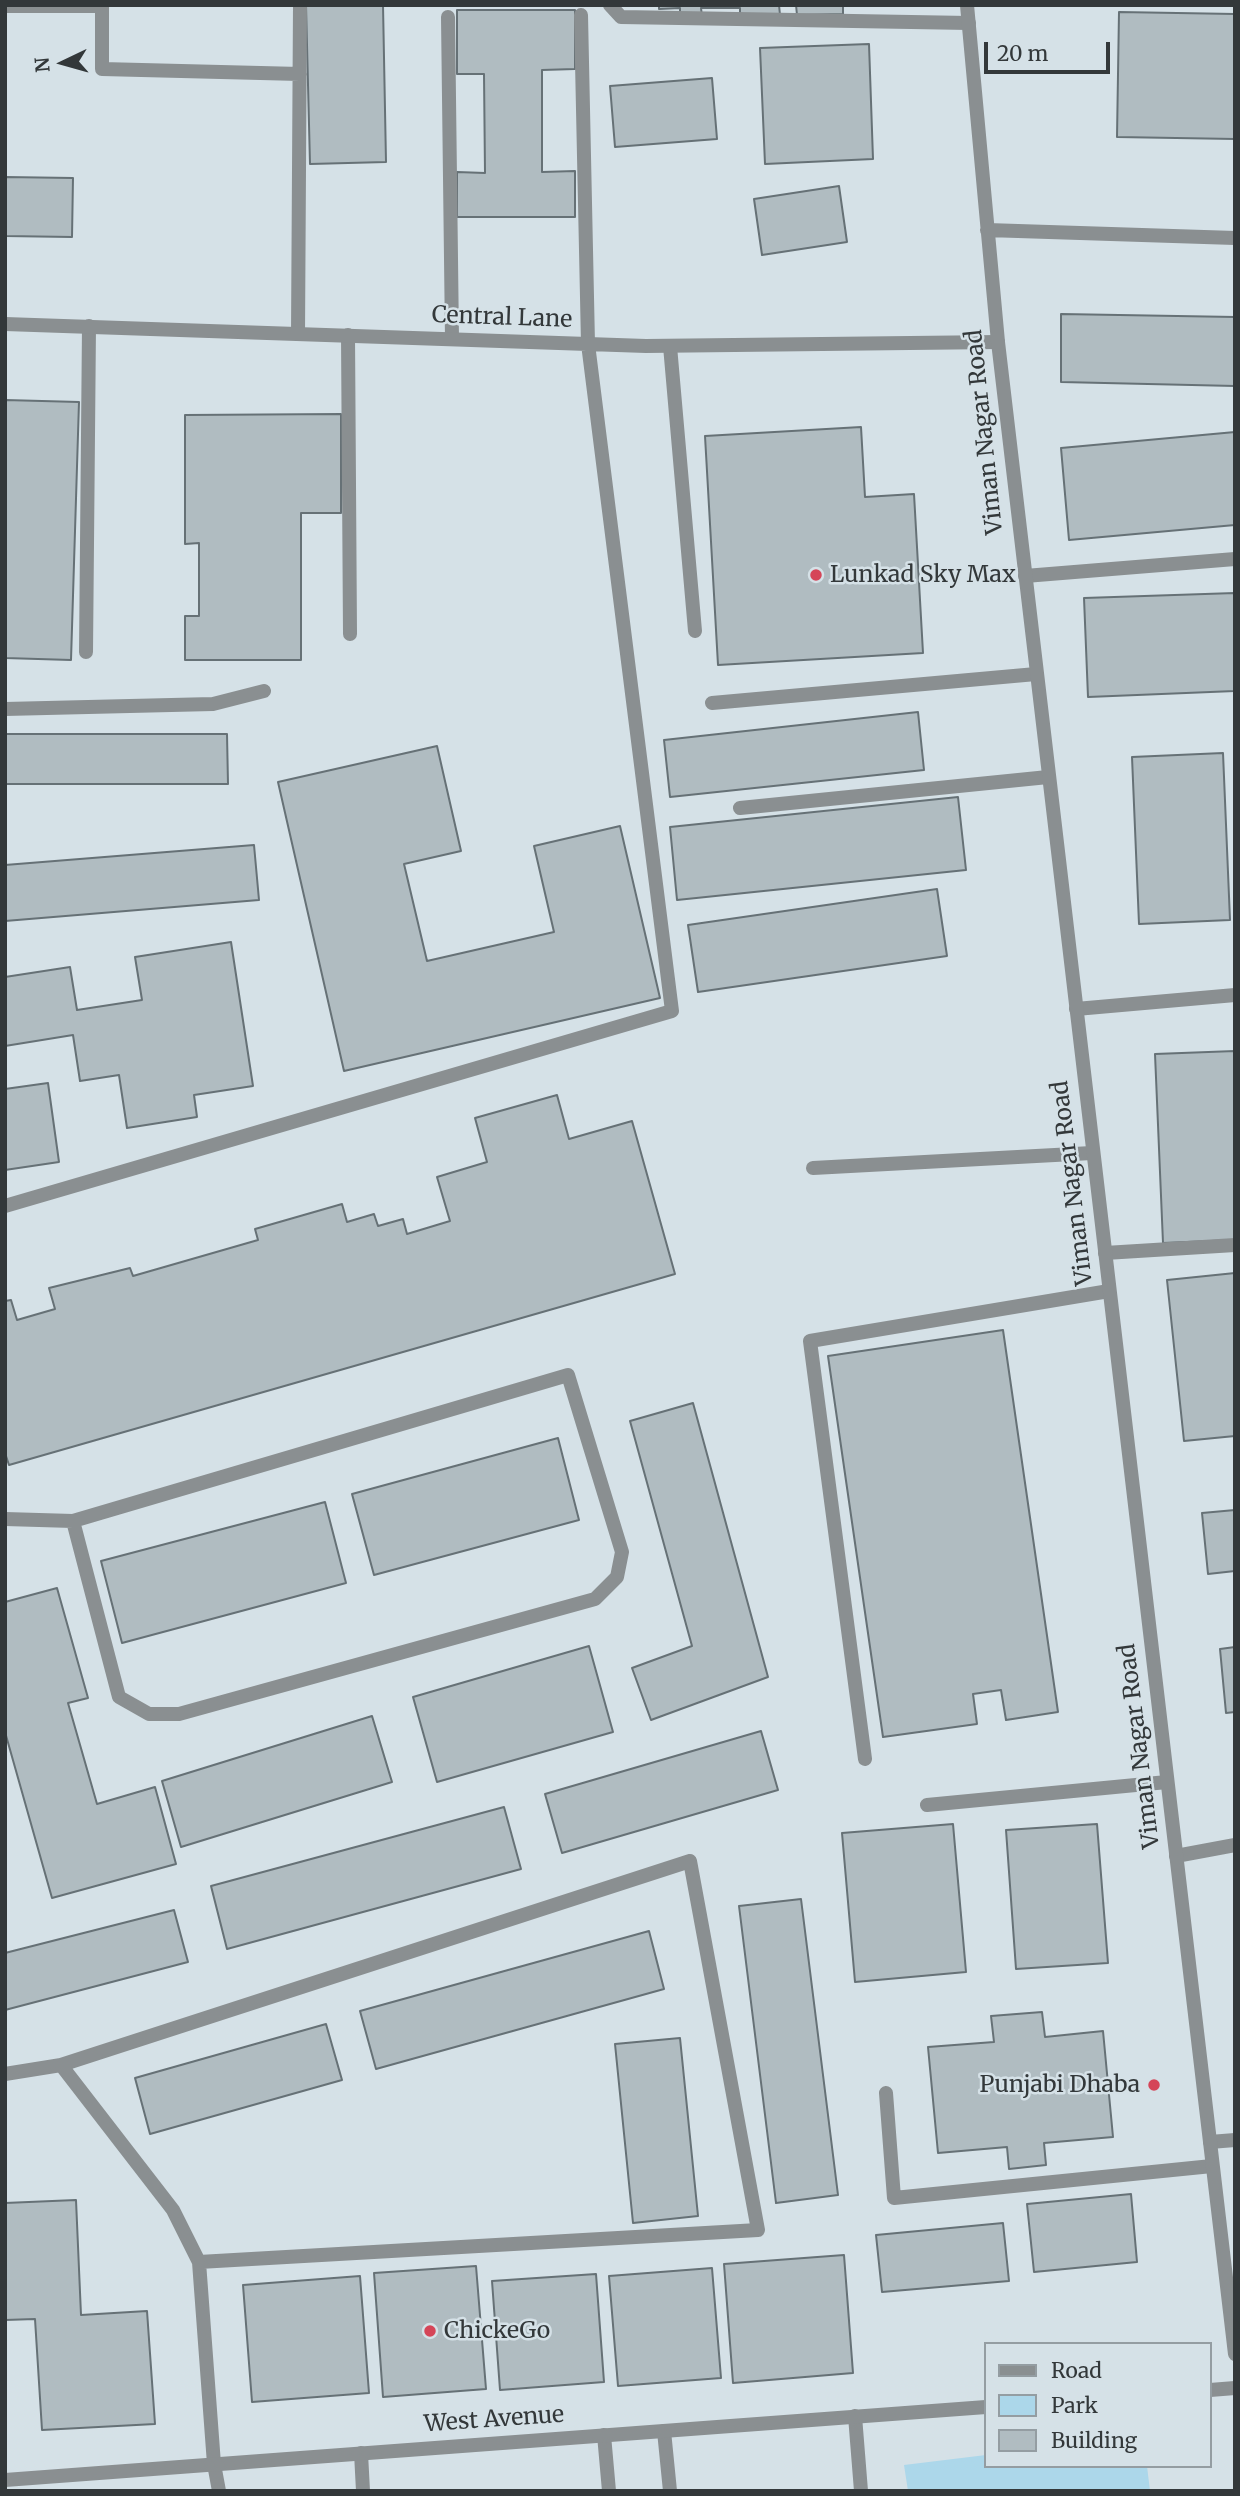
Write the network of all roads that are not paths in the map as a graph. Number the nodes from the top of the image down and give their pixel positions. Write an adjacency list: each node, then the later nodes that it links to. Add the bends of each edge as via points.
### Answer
1 (300, 5): 8 (street)
2 (610, 5): 7 (street, via 621,17)
3 (967, 5): 7 (street, Viman Nagar Road)
4 (5, 6): 8 (street, via 102,6 102,69)
5 (582, 15): 17 (street)
6 (448, 17): 15 (street)
7 (968, 23): 9 (street, Viman Nagar Road)
8 (300, 74): 13 (street)
9 (987, 230): 10 (street); 16 (street, Viman Nagar Road)
10 (1235, 238)
11 (5, 324): 12 (street, Central Lane)
12 (89, 326): 13 (street, Central Lane); 23 (street)
13 (298, 334): 14 (street, Central Lane)
14 (348, 335): 15 (street, Central Lane); 22 (street)
15 (453, 339): 17 (street, Central Lane)
16 (998, 342): 18 (street, Central Lane); 20 (street, Viman Nagar Road)
17 (588, 344): 18 (street, Central Lane); 34 (street, via 672,1011)
18 (670, 346): 21 (street)
19 (1235, 559): 20 (street)
20 (1025, 576): 24 (street, Viman Nagar Road)
21 (695, 631)
22 (350, 634)
23 (86, 652)
24 (1036, 674): 26 (street); 28 (street, Viman Nagar Road)
25 (264, 691): 27 (street, via 213,704)
26 (712, 703)
27 (5, 709)
28 (1048, 777): 29 (street); 31 (street, Viman Nagar Road)
29 (740, 808)
30 (1235, 995): 31 (street)
31 (1076, 1009): 32 (street, Viman Nagar Road)
32 (1092, 1153): 33 (street); 36 (street, Viman Nagar Road)
33 (813, 1168)
34 (5, 1206)
35 (1235, 1245): 36 (street)
36 (1105, 1252): 37 (street, Viman Nagar Road)
37 (1109, 1291): 40 (street, via 810,1341); 41 (street, Viman Nagar Road)
38 (5, 1519): 39 (street)
39 (74, 1521): 39 (street, via 120,1697 149,1714 179,1714 596,1599 617,1577 622,1552 568,1375)
40 (865, 1759)
41 (1167, 1782): 42 (street); 44 (street, Viman Nagar Road)
42 (928, 1805)
43 (1235, 1845): 44 (street)
44 (1175, 1856): 49 (street, Viman Nagar Road)
45 (61, 2065): 46 (street); 51 (street, via 173,2210); 51 (street, via 690,1861 758,2230)
46 (5, 2074)
47 (887, 2093): 50 (street, via 894,2198)
48 (1235, 2140): 49 (street)
49 (1210, 2142): 50 (street, Viman Nagar Road)
50 (1212, 2166): 52 (street, Viman Nagar Road)
51 (199, 2262): 60 (street)
52 (1235, 2354)
53 (1235, 2388): 54 (street)
54 (1212, 2390)
55 (984, 2407): 56 (street, West Avenue)
56 (855, 2416): 57 (street, West Avenue); 66 (street)
57 (664, 2431): 58 (street, West Avenue); 65 (street)
58 (604, 2435): 59 (street, West Avenue); 64 (street)
59 (361, 2453): 60 (street, West Avenue); 63 (street)
60 (215, 2464): 61 (street, West Avenue); 62 (street)
61 (5, 2480)
62 (219, 2491)
63 (363, 2491)
64 (609, 2491)
65 (670, 2491)
66 (861, 2491)

